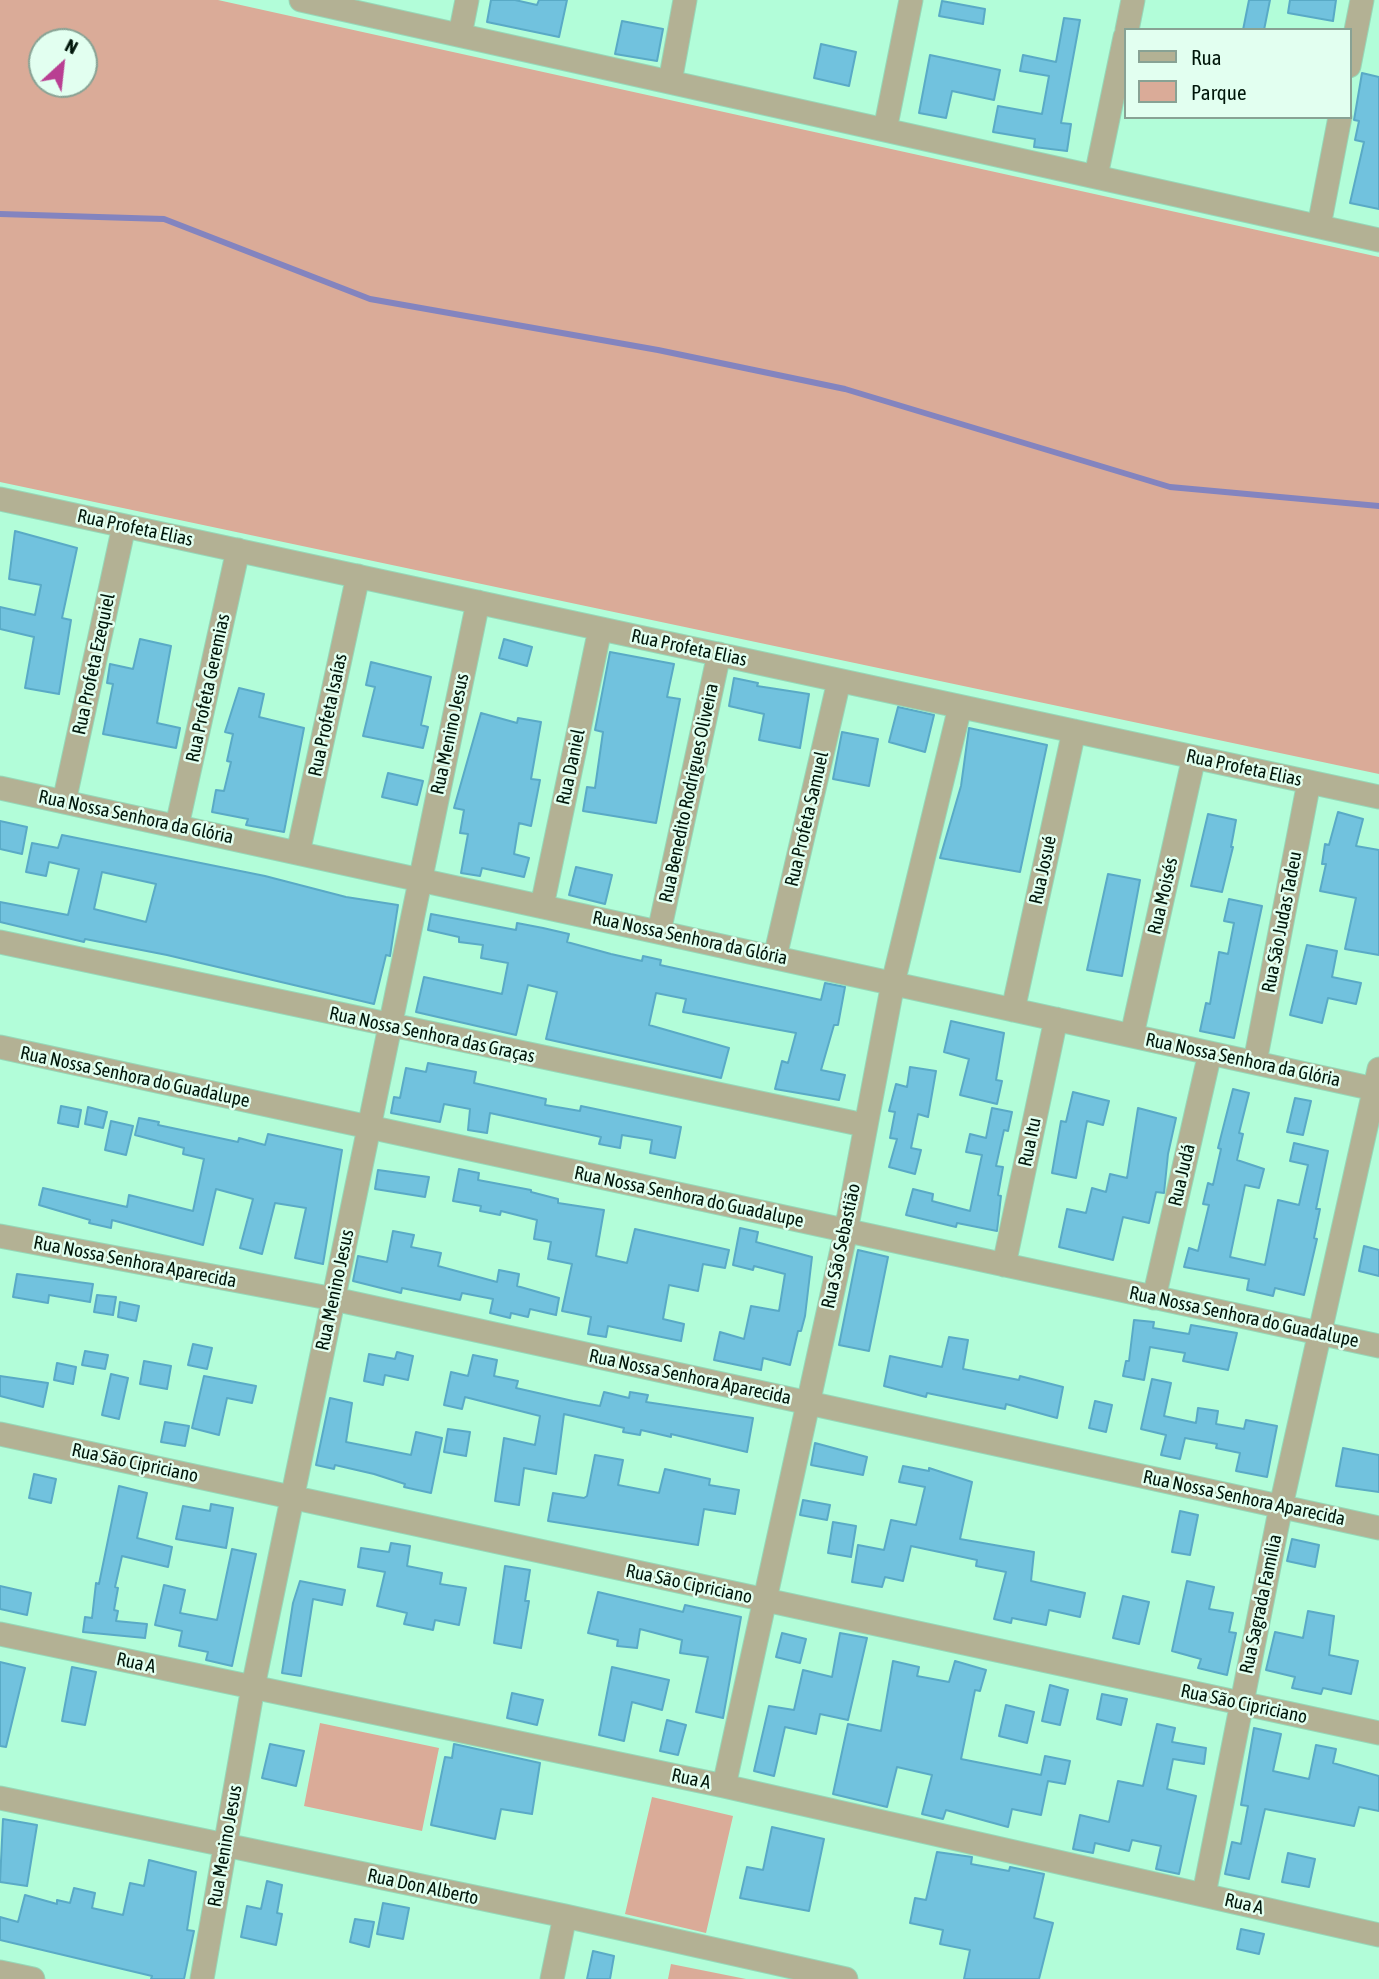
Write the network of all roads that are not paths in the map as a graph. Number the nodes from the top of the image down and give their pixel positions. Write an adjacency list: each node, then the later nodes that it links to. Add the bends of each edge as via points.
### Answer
1 (301, 0): 8 (street)
2 (467, 0): 8 (street)
3 (685, 0): 11 (street)
4 (911, 0): 13 (street)
5 (1133, 0): 7 (street)
6 (1362, 0): 10 (street)
7 (1127, 28)
8 (460, 35): 11 (street)
9 (1124, 42): 14 (street)
10 (1351, 56)
11 (670, 82): 13 (street)
12 (1340, 119): 15 (street)
13 (885, 130): 14 (street)
14 (1096, 176): 15 (street)
15 (1319, 226): 16 (street)
16 (1379, 240)
17 (1, 504): 18 (street, Rua Profeta Elias)
18 (124, 526): 19 (street, Rua Profeta Elias); 31 (street, Rua Profeta Ezequiel)
19 (238, 550): 20 (street, Rua Profeta Elias); 32 (street, Rua Profeta Geremias)
20 (358, 576): 21 (street, Rua Profeta Elias); 33 (street, Rua Profeta Isaías)
21 (478, 602): 22 (street, Rua Profeta Elias); 34 (street, Rua Menino Jesus)
22 (600, 629): 23 (street, Rua Profeta Elias); 35 (street, Rua Daniel)
23 (719, 654): 24 (street, Rua Profeta Elias); 36 (street, Rua Benedito Rodrigues Oliveira)
24 (839, 681): 25 (street, Rua Profeta Elias); 38 (street, Rua Profeta Samuel)
25 (960, 706): 26 (street, Rua Profeta Elias); 39 (street, Rua São Sebastião)
26 (1074, 731): 27 (street, Rua Profeta Elias); 40 (street, Rua Josué)
27 (1194, 757): 28 (street, Rua Profeta Elias); 43 (street, Rua Moisés)
28 (1309, 782): 30 (street, Rua Profeta Elias); 46 (street, Rua São Judas Tadeu)
29 (0, 788): 31 (street, Rua Nossa Senhora da Glória)
30 (1379, 797)
31 (64, 802): 32 (street, Rua Nossa Senhora da Glória)
32 (177, 826): 33 (street, Rua Nossa Senhora da Glória)
33 (298, 853): 34 (street, Rua Nossa Senhora da Glória)
34 (420, 880): 35 (street, Rua Nossa Senhora da Glória); 42 (street, Rua Menino Jesus)
35 (541, 906): 36 (street, Rua Nossa Senhora da Glória)
36 (659, 932): 38 (street, Rua Nossa Senhora da Glória)
37 (0, 942): 42 (street, Rua Nossa Senhora das Graças)
38 (775, 957): 39 (street, Rua Nossa Senhora da Glória)
39 (893, 983): 40 (street, Rua Nossa Senhora da Glória); 48 (street, Rua São Sebastião)
40 (1013, 1010): 41 (street, Rua Nossa Senhora da Glória)
41 (1056, 1019): 43 (street, Rua Nossa Senhora da Glória); 52 (street, Rua Itu)
42 (390, 1027): 48 (street, Rua Nossa Senhora das Graças); 49 (street, Rua Menino Jesus)
43 (1132, 1035): 45 (street, Rua Nossa Senhora da Glória)
44 (0, 1047): 49 (street, Rua Nossa Senhora do Guadalupe)
45 (1210, 1053): 46 (street, Rua Nossa Senhora da Glória); 53 (street, Rua Judá)
46 (1255, 1062): 47 (street, Rua Nossa Senhora da Glória)
47 (1378, 1082): 55 (street, Rua Sagrada Família)
48 (864, 1125): 50 (street, Rua São Sebastião)
49 (369, 1128): 50 (street, Rua Nossa Senhora do Guadalupe); 54 (street, Rua Menino Jesus)
50 (846, 1231): 52 (street, Rua Nossa Senhora do Guadalupe); 57 (street, Rua São Sebastião)
51 (0, 1236): 54 (street, Rua Nossa Senhora Aparecida)
52 (1004, 1265): 53 (street, Rua Nossa Senhora do Guadalupe)
53 (1154, 1298): 55 (street, Rua Nossa Senhora do Guadalupe)
54 (334, 1299): 57 (street, Rua Nossa Senhora Aparecida); 59 (street, Rua Menino Jesus)
55 (1320, 1334): 56 (street, Rua Nossa Senhora do Guadalupe); 60 (street, Rua Sagrada Família)
56 (1379, 1346)
57 (807, 1403): 60 (street, Rua Nossa Senhora Aparecida); 62 (street, Rua São Sebastião)
58 (0, 1434): 59 (street, Rua São Cipriciano)
59 (293, 1497): 62 (street, Rua São Cipriciano); 64 (street, Rua Menino Jesus)
60 (1281, 1506): 61 (street, Rua Nossa Senhora Aparecida); 65 (street, Rua Sagrada Família)
61 (1379, 1528)
62 (764, 1600): 65 (street, Rua São Cipriciano); 67 (street, Rua São Sebastião)
63 (0, 1634): 64 (street, Rua A)
64 (254, 1687): 67 (street, Rua A); 69 (street, Rua Menino Jesus)
65 (1241, 1703): 66 (street, Rua São Cipriciano); 70 (street, Rua Sagrada Família)
66 (1379, 1733)
67 (724, 1786): 70 (street, Rua A)
68 (0, 1798): 69 (street, Rua Don Alberto)
69 (225, 1845): 71 (street, Rua Don Alberto); 75 (street, Rua Menino Jesus)
70 (1204, 1894): 72 (street, Rua A)
71 (565, 1916): 76 (street); 77 (street, Rua Don Alberto)
72 (1379, 1935)
73 (0, 1972): 74 (street)
74 (27, 1978)
75 (202, 1979)
76 (552, 1979)
77 (846, 1979)

